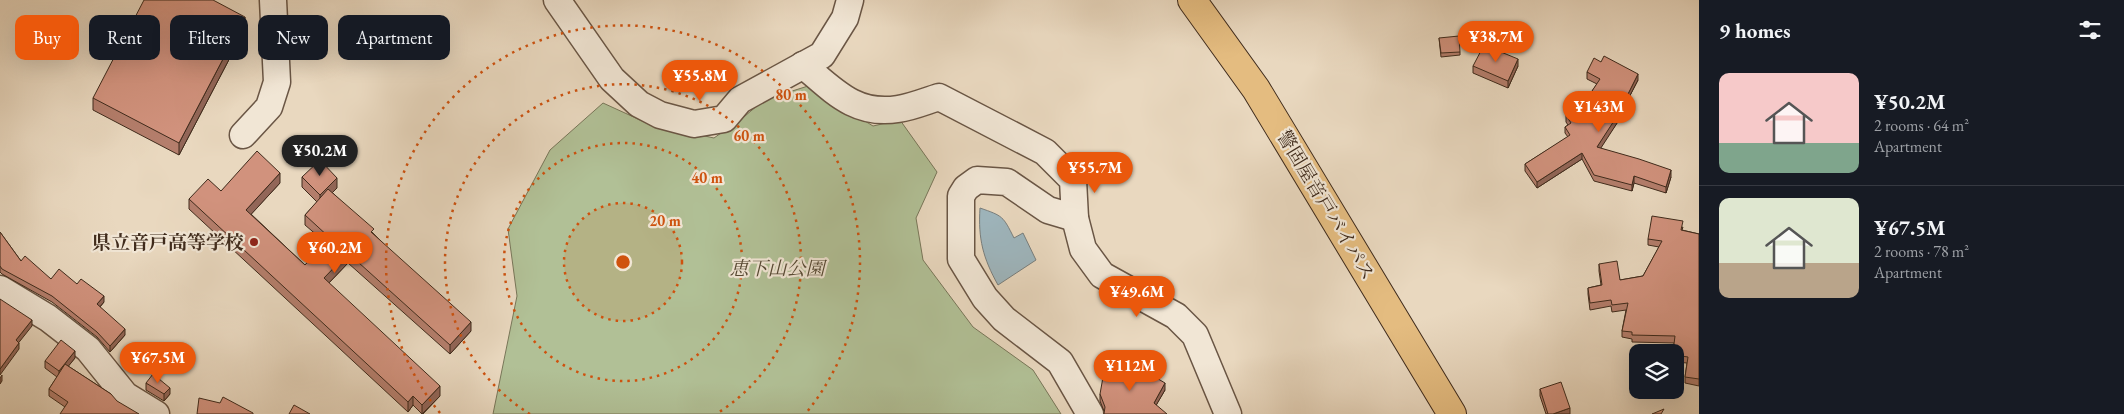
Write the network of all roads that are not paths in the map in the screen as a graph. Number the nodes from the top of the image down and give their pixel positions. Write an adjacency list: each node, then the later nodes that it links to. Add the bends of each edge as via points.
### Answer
1 (272, 0): 6 (street, via 277,82 268,108)
2 (557, 0): 5 (street, via 612,79 639,104 660,115 694,124 724,119 740,100)
3 (850, 0): 5 (street, via 845,18 822,55)
4 (1192, 0): 12 (highway, 警固屋音戸バイパス, via 1256,89)
5 (803, 65): 7 (street, via 846,101 868,110 898,109 939,97 1046,152 1073,180)
6 (243, 135)
7 (1075, 218): 10 (street, via 1048,210 1007,182 977,180 961,196 961,259 985,298 1004,319 1060,362); 11 (street, via 1083,249 1102,275 1176,316 1195,335)
8 (0, 289): 9 (street, via 48,318 88,349 124,395)
9 (156, 414)
10 (1090, 414)
11 (1228, 414)
12 (1452, 414)

